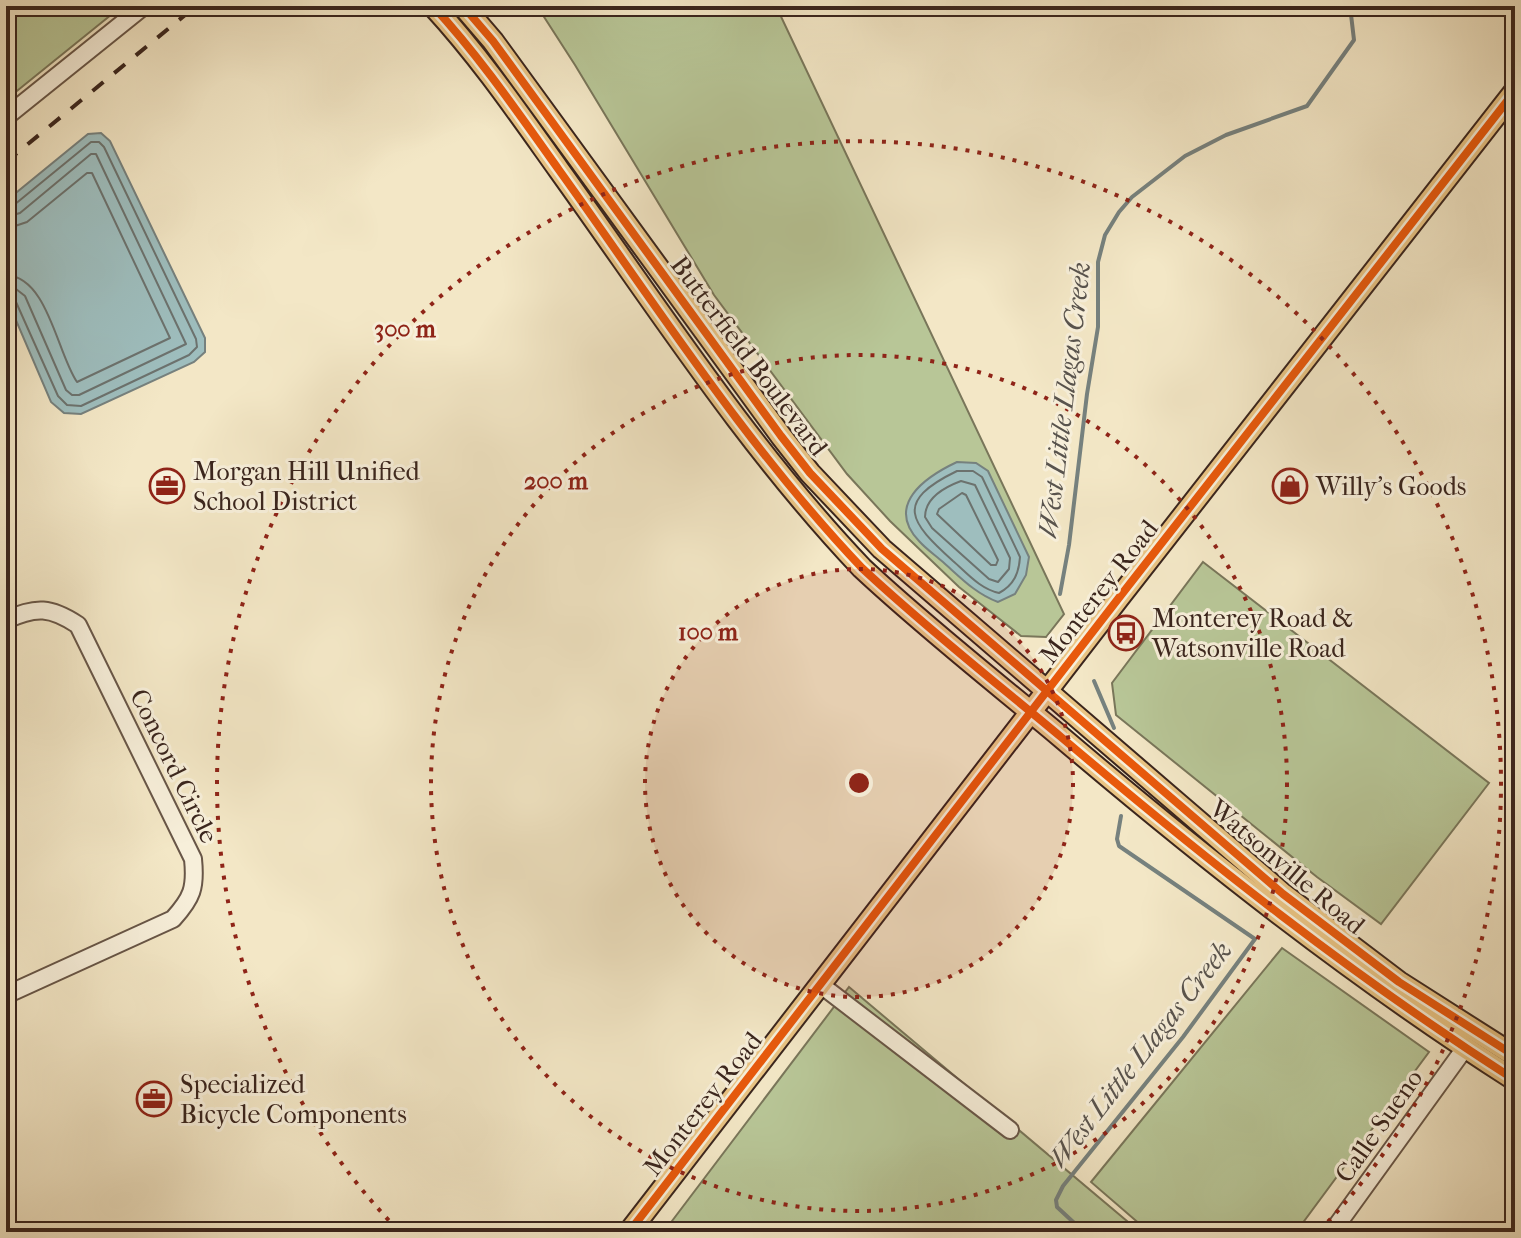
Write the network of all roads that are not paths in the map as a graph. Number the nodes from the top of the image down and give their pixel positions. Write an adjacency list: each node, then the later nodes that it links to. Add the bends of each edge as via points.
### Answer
1 (144, 6): 5 (street)
2 (433, 6): 8 (main road, Butterfield Boulevard, via 503,92 760,450 810,511 884,589)
3 (463, 6): 7 (main road, Butterfield Boulevard, via 810,473 882,549)
4 (1515, 91): 7 (main road, Monterey Road)
5 (6, 117)
6 (6, 620): 10 (street, Concord Circle, via 26,610 49,610 78,625 193,859 195,880 189,901 173,919)
7 (1047, 691): 8 (main road, Monterey Road); 12 (main road, Watsonville Road, via 1341,940)
8 (1031, 713): 9 (main road, Monterey Road); 11 (main road, Watsonville Road, via 1298,930)
9 (821, 985): 14 (street); 16 (main road, Monterey Road)
10 (6, 995)
11 (1465, 1048): 13 (main road, Watsonville Road); 17 (street, Calle Sueno)
12 (1515, 1056)
13 (1515, 1080)
14 (1010, 1130)
15 (1515, 1226): 18 (street)
16 (629, 1232)
17 (1332, 1232)
18 (1509, 1232)

